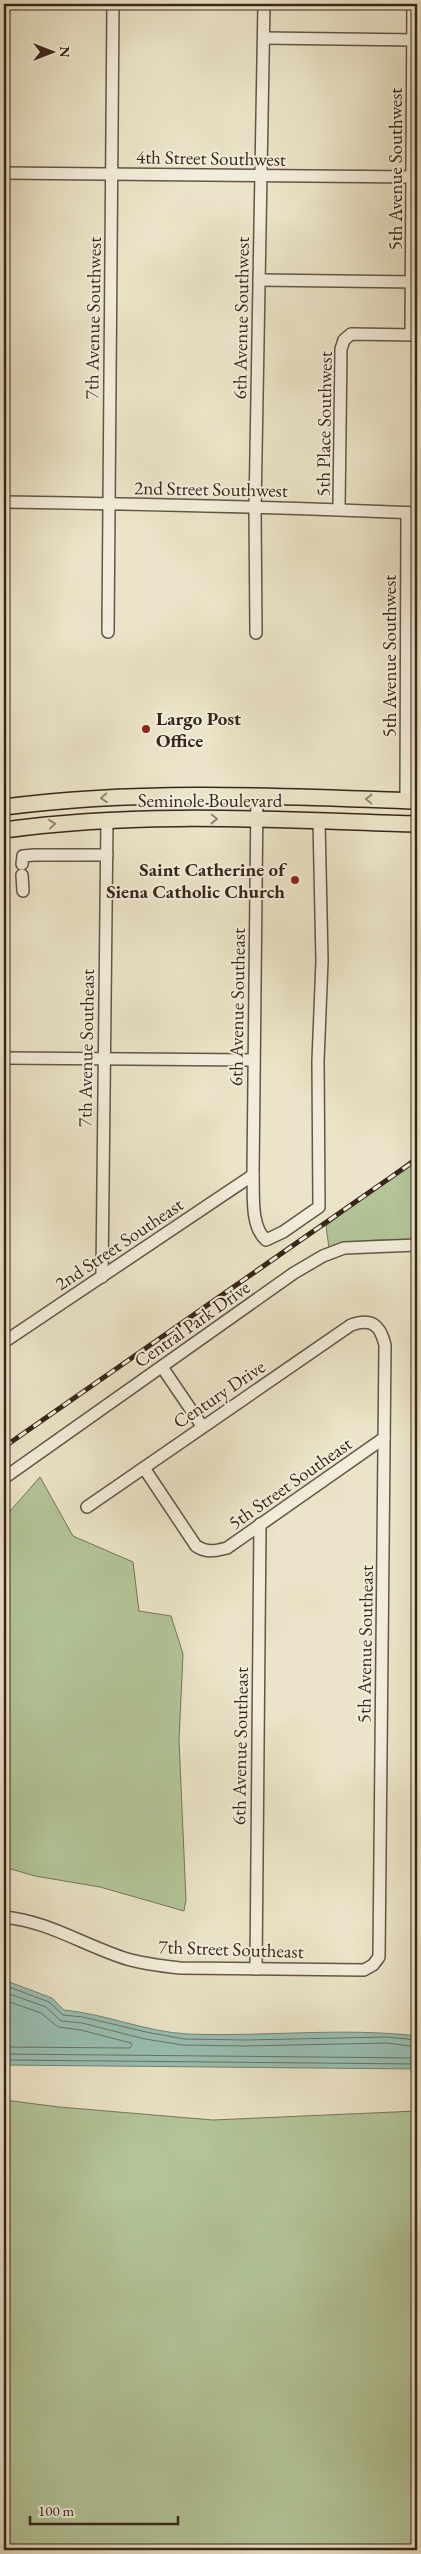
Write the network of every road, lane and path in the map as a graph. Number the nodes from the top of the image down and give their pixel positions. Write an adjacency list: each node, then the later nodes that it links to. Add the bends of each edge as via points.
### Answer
1 (114, 4): 7 (street, 7th Avenue Southwest)
2 (264, 4): 4 (street, 6th Avenue Southwest)
3 (413, 4): 5 (street, 5th Avenue Southwest)
4 (264, 38): 5 (street); 8 (street, 6th Avenue Southwest)
5 (415, 40): 9 (street, 5th Avenue Southwest)
6 (4, 173): 7 (street, 4th Street Southwest)
7 (112, 175): 8 (street, 4th Street Southwest); 14 (street, 7th Avenue Southwest)
8 (262, 176): 9 (street, 4th Street Southwest); 10 (street, 6th Avenue Southwest)
9 (415, 177): 11 (street, 5th Avenue Southwest)
10 (259, 280): 11 (street); 16 (street, 6th Avenue Southwest)
11 (414, 282): 12 (street, 5th Avenue Southwest)
12 (414, 334): 15 (street, 5th Place Southwest, via 352,334 344,340 341,349)
13 (4, 502): 14 (street, 2nd Street Southwest)
14 (108, 504): 16 (street, 2nd Street Southwest); 18 (street, 7th Avenue Southwest)
15 (339, 508): 16 (street, 2nd Street Southwest); 17 (street, 2nd Street Southwest)
16 (255, 509): 19 (street, 6th Avenue Southwest)
17 (412, 513): 21 (street, 5th Avenue Southwest)
18 (108, 632)
19 (256, 633)
20 (257, 796): 21 (main road, Seminole Boulevard, one-way to 20); 22 (main road, Seminole Boulevard, one-way to 22, via 108,798); 24 (street, 6th Avenue Southeast)
21 (411, 800): 26 (main road)
22 (4, 807)
23 (107, 820): 24 (main road, Seminole Boulevard, one-way to 24); 27 (main road, Seminole Boulevard, one-way to 23); 28 (street, 7th Avenue Southeast)
24 (257, 820): 25 (main road, Seminole Boulevard); 32 (street, 6th Avenue Southeast)
25 (319, 821): 26 (main road, Seminole Boulevard); 33 (street, 6th Avenue Southeast, via 322,961 318,1061 319,1207 266,1240 260,1235 255,1218)
26 (410, 824)
27 (4, 830)
28 (107, 855): 29 (street, via 23,856); 31 (street, 7th Avenue Southeast)
29 (23, 890)
30 (4, 1058): 31 (street)
31 (103, 1059): 32 (street); 35 (street, 7th Avenue Southeast)
32 (253, 1060): 33 (street, 6th Avenue Southeast)
33 (254, 1175): 35 (street, 2nd Street Southeast)
34 (417, 1245): 38 (street, Central Park Drive, via 344,1248 322,1256)
35 (102, 1277): 37 (street, 2nd Street Southeast)
36 (376, 1324): 39 (street, Century Drive, via 362,1321 351,1325); 40 (street, 5th Avenue Southeast, via 385,1345)
37 (4, 1342)
38 (162, 1367): 39 (street); 42 (street, Central Park Drive)
39 (202, 1426): 41 (street, Century Drive)
40 (384, 1438): 44 (street, 5th Street Southeast); 46 (street, 5th Avenue Southeast, via 379,1957)
41 (144, 1468): 43 (street, Century Drive); 44 (street, 5th Street Southeast, via 196,1546 203,1551 227,1548)
42 (4, 1478)
43 (87, 1507)
44 (260, 1524): 47 (street, 6th Avenue Southeast)
45 (4, 1917): 47 (street, 7th Street Southeast, via 44,1926 127,1959 157,1966)
46 (373, 1965): 47 (street, 7th Street Southeast, via 364,1970)
47 (256, 1969)

